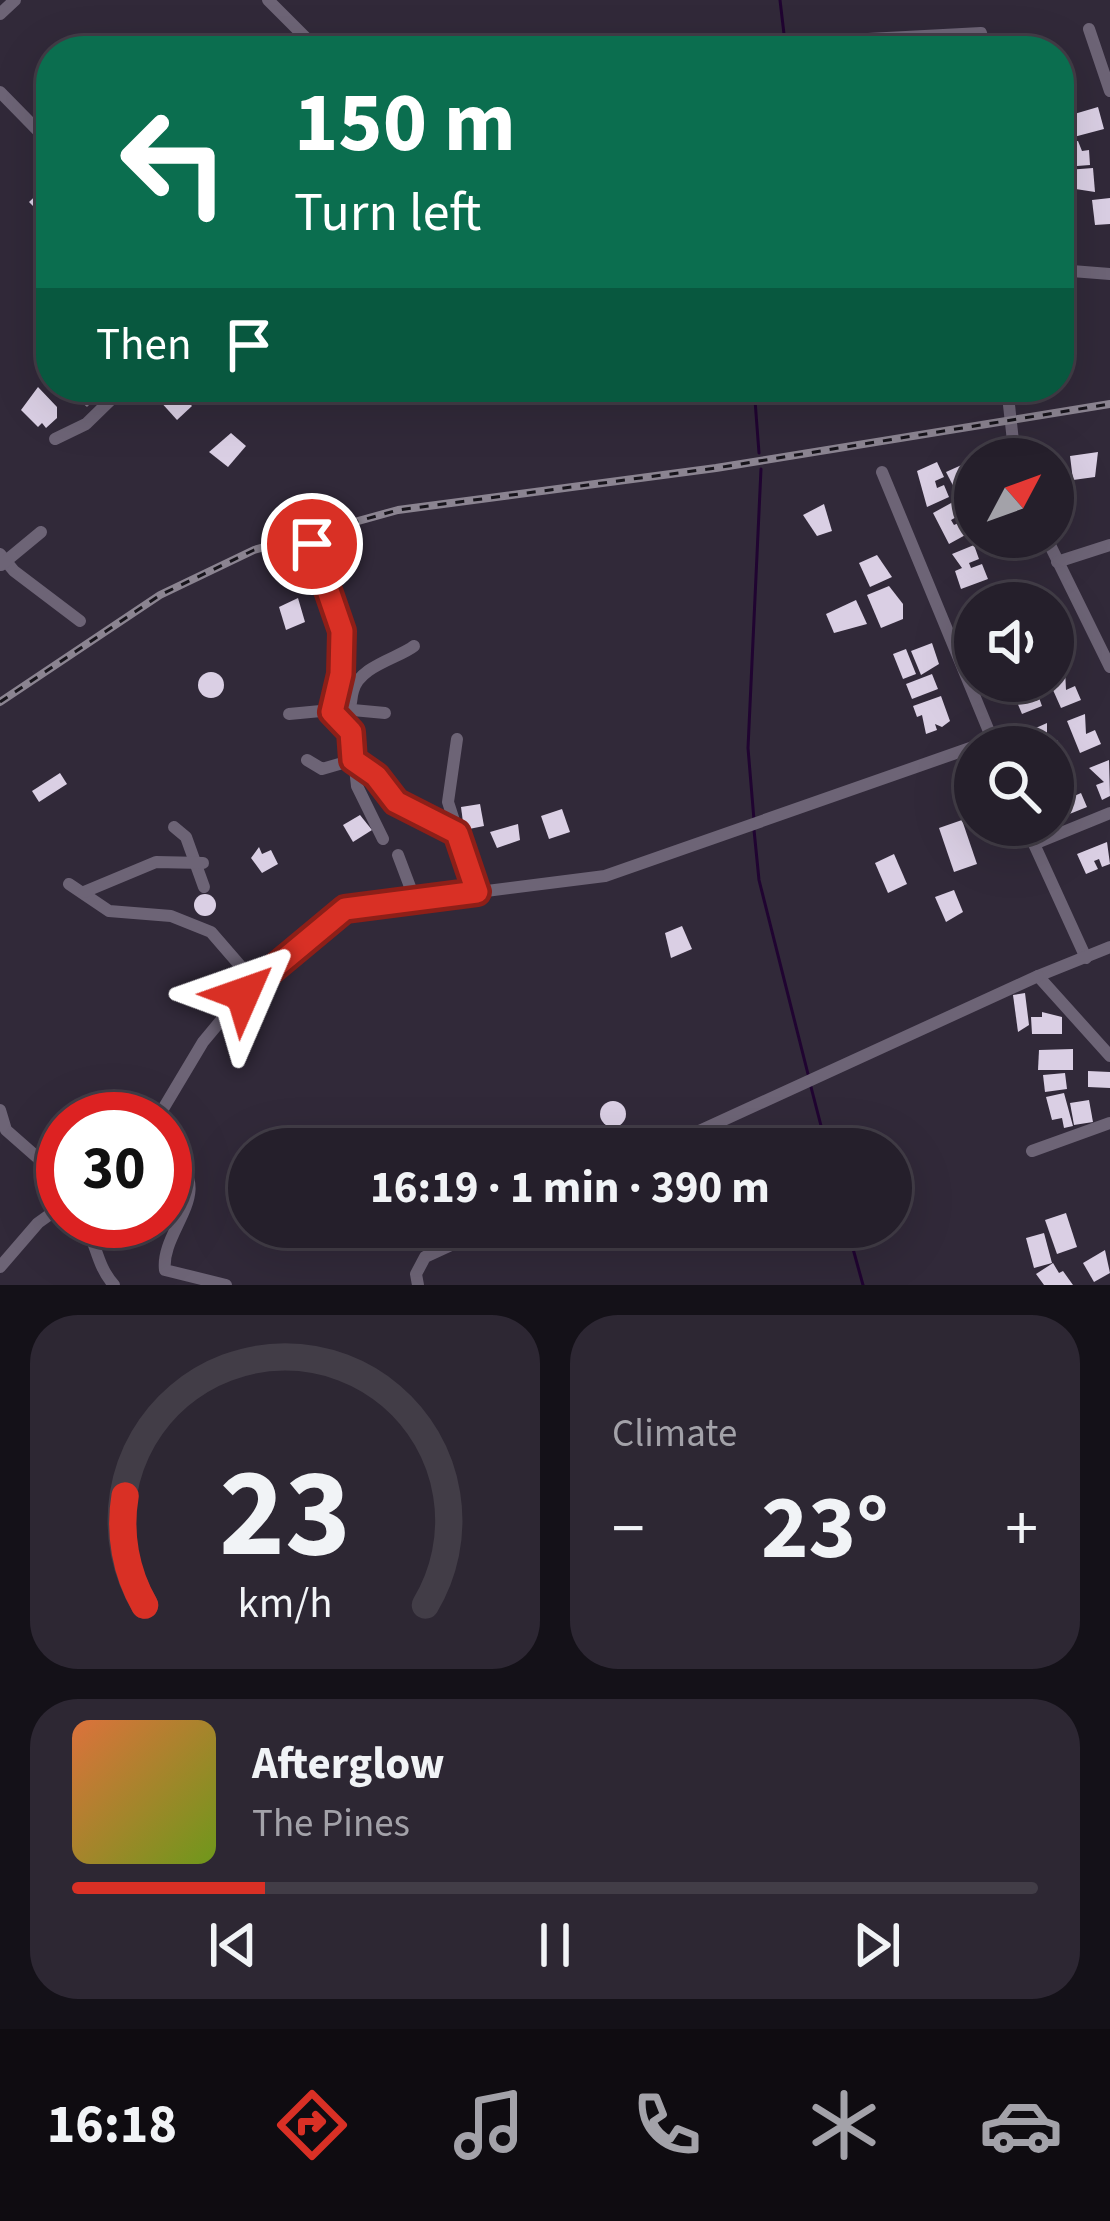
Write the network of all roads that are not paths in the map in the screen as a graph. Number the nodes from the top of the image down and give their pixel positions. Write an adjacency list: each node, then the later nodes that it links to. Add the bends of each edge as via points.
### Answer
1 (15, 0): 3 (street)
2 (268, 0): 5 (street)
3 (0, 14)
4 (1089, 29): 8 (street)
5 (304, 36)
6 (933, 36): 7 (street)
7 (982, 36)
8 (1109, 83)
9 (0, 92): 10 (street)
10 (36, 129)
11 (1074, 271): 12 (street)
12 (1110, 274)
13 (109, 402): 16 (street)
14 (1009, 402): 15 (street)
15 (1013, 438)
16 (55, 439)
17 (882, 472): 31 (street)
18 (317, 530): 28 (street, via 312,544 342,631)
19 (41, 532): 22 (street)
20 (1110, 545): 23 (street)
21 (1055, 558): 23 (street)
22 (2, 561): 24 (street)
23 (1057, 562): 26 (street)
24 (80, 621)
25 (414, 646): 27 (street, via 355,686)
26 (1110, 667)
27 (349, 709): 28 (street); 29 (street)
28 (332, 712): 30 (street); 35 (street, via 351,732)
29 (386, 713)
30 (289, 714)
31 (987, 726)
32 (457, 739): 39 (street, via 448,780)
33 (954, 757): 47 (street, via 605,876)
34 (307, 760): 35 (street, via 322,769)
35 (353, 760): 39 (street, via 396,802); 40 (street)
36 (1110, 813): 38 (street)
37 (174, 827): 43 (street)
38 (1074, 828)
39 (457, 833): 47 (street)
40 (383, 839)
41 (1035, 846): 50 (street)
42 (398, 855): 48 (street)
43 (198, 863): 45 (street); 46 (street, via 156,862)
44 (69, 884): 46 (street)
45 (204, 887)
46 (84, 892): 52 (street, via 109,911 154,913 211,932)
47 (477, 892): 48 (street)
48 (415, 900): 52 (street, via 345,909)
49 (1110, 946): 50 (street)
50 (1085, 958): 51 (street)
51 (1038, 976): 53 (street); 57 (street)
52 (256, 984): 54 (street, via 203,1042)
53 (1110, 1056)
54 (173, 1092)
55 (0, 1110): 59 (street, via 6,1130)
56 (1110, 1123): 58 (street)
57 (706, 1128)
58 (1032, 1151)
59 (36, 1156)
60 (36, 1225): 64 (street)
61 (96, 1248): 65 (street)
62 (167, 1248): 66 (street, via 165,1270)
63 (444, 1248): 67 (street, via 425,1257)
64 (0, 1268)
65 (113, 1285)
66 (226, 1285)
67 (418, 1285)

